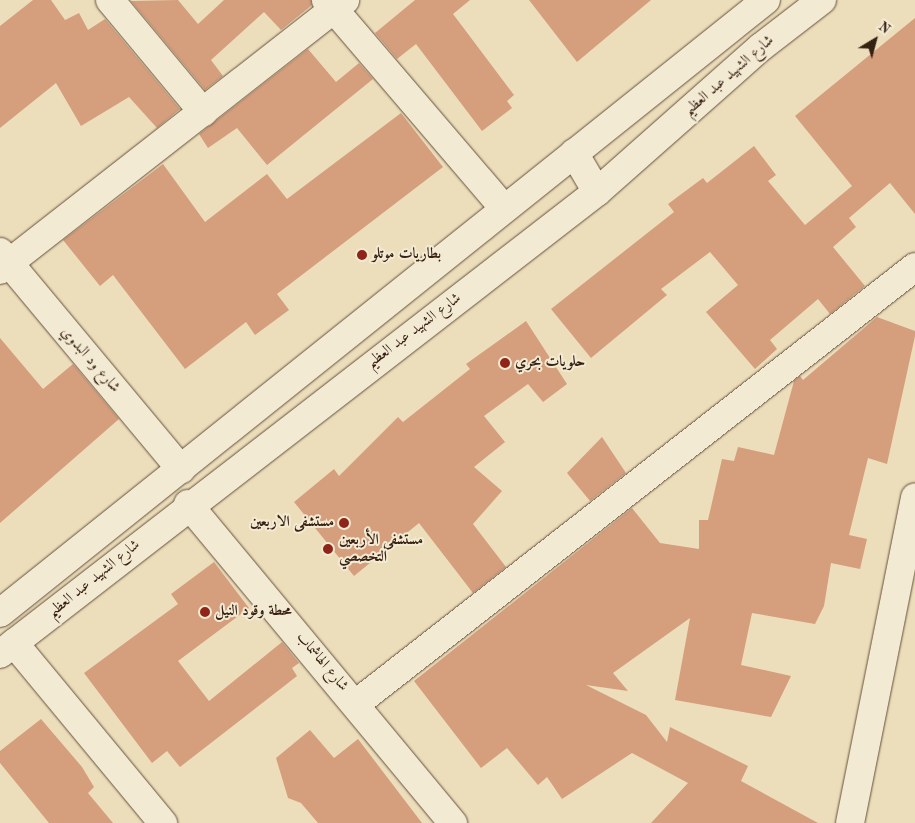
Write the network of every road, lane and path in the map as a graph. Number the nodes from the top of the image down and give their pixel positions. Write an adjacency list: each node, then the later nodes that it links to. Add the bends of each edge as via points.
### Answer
1 (110, 0): 5 (street)
2 (766, 0): 6 (street)
3 (822, 0): 7 (street, شارع الشهيد عبد العظيم, via 761,47)
4 (335, 3): 5 (street); 8 (street)
5 (203, 112): 9 (street)
6 (574, 153): 7 (street); 8 (street)
7 (597, 192): 13 (street, شارع الشهيد عبد العظيم)
8 (503, 207): 11 (street)
9 (3, 262): 11 (street, شارع ود البدوي)
10 (915, 267): 16 (street)
11 (181, 469): 14 (street)
12 (915, 497): 19 (street)
13 (188, 504): 15 (street, شارع الشهيد عبد العظيم); 16 (street, شارع الهاشماب)
14 (0, 613)
15 (7, 648): 17 (street)
16 (357, 703): 18 (street, شارع الهاشماب)
17 (163, 823)
18 (453, 823)
19 (850, 823)

